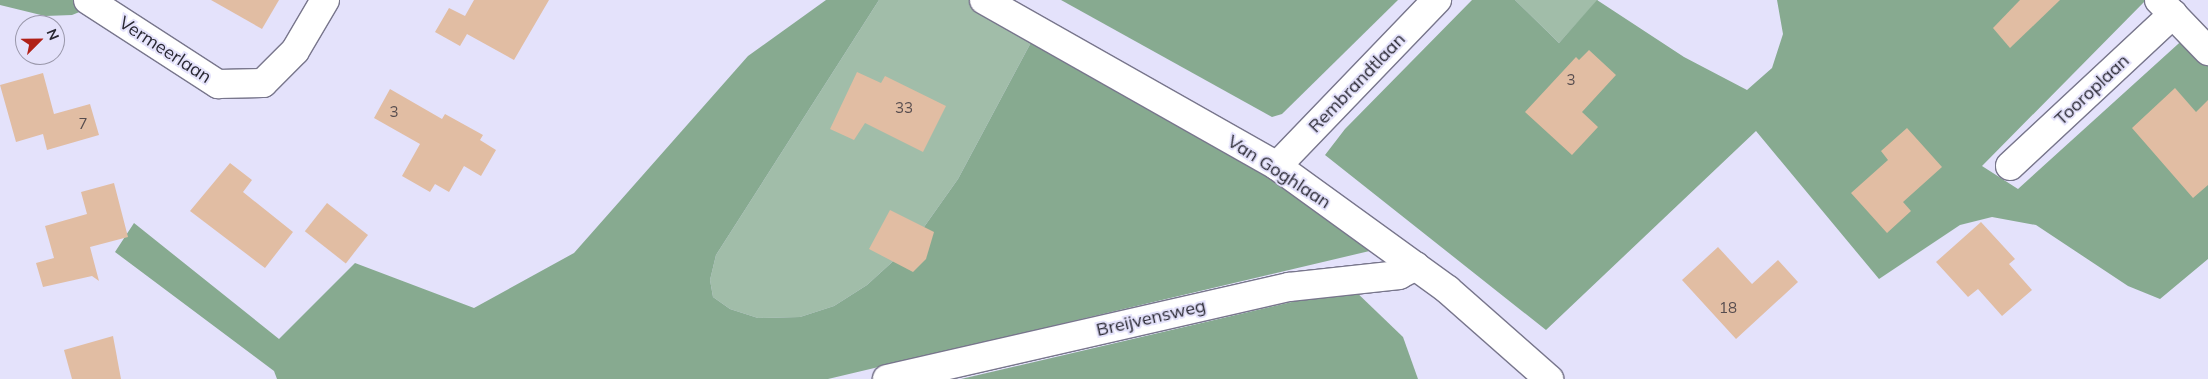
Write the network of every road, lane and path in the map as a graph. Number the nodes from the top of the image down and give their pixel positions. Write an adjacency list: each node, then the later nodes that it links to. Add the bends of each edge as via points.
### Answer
1 (88, 0): 2 (street, Vermeerlaan, via 218,84 262,82 295,51)
2 (325, 0)
3 (984, 0): 7 (street, Van Goghlaan)
4 (1438, 0): 7 (street, Rembrandtlaan)
5 (2166, 7): 6 (street, Tooroplaan); 8 (street, Tooroplaan)
6 (2208, 51)
7 (1276, 166): 9 (street, Van Goghlaan)
8 (2010, 166)
9 (1416, 266): 10 (street, Breijvensweg, via 1399,274 1289,287); 11 (street, Van Goghlaan)
10 (887, 379)
11 (1549, 379)

